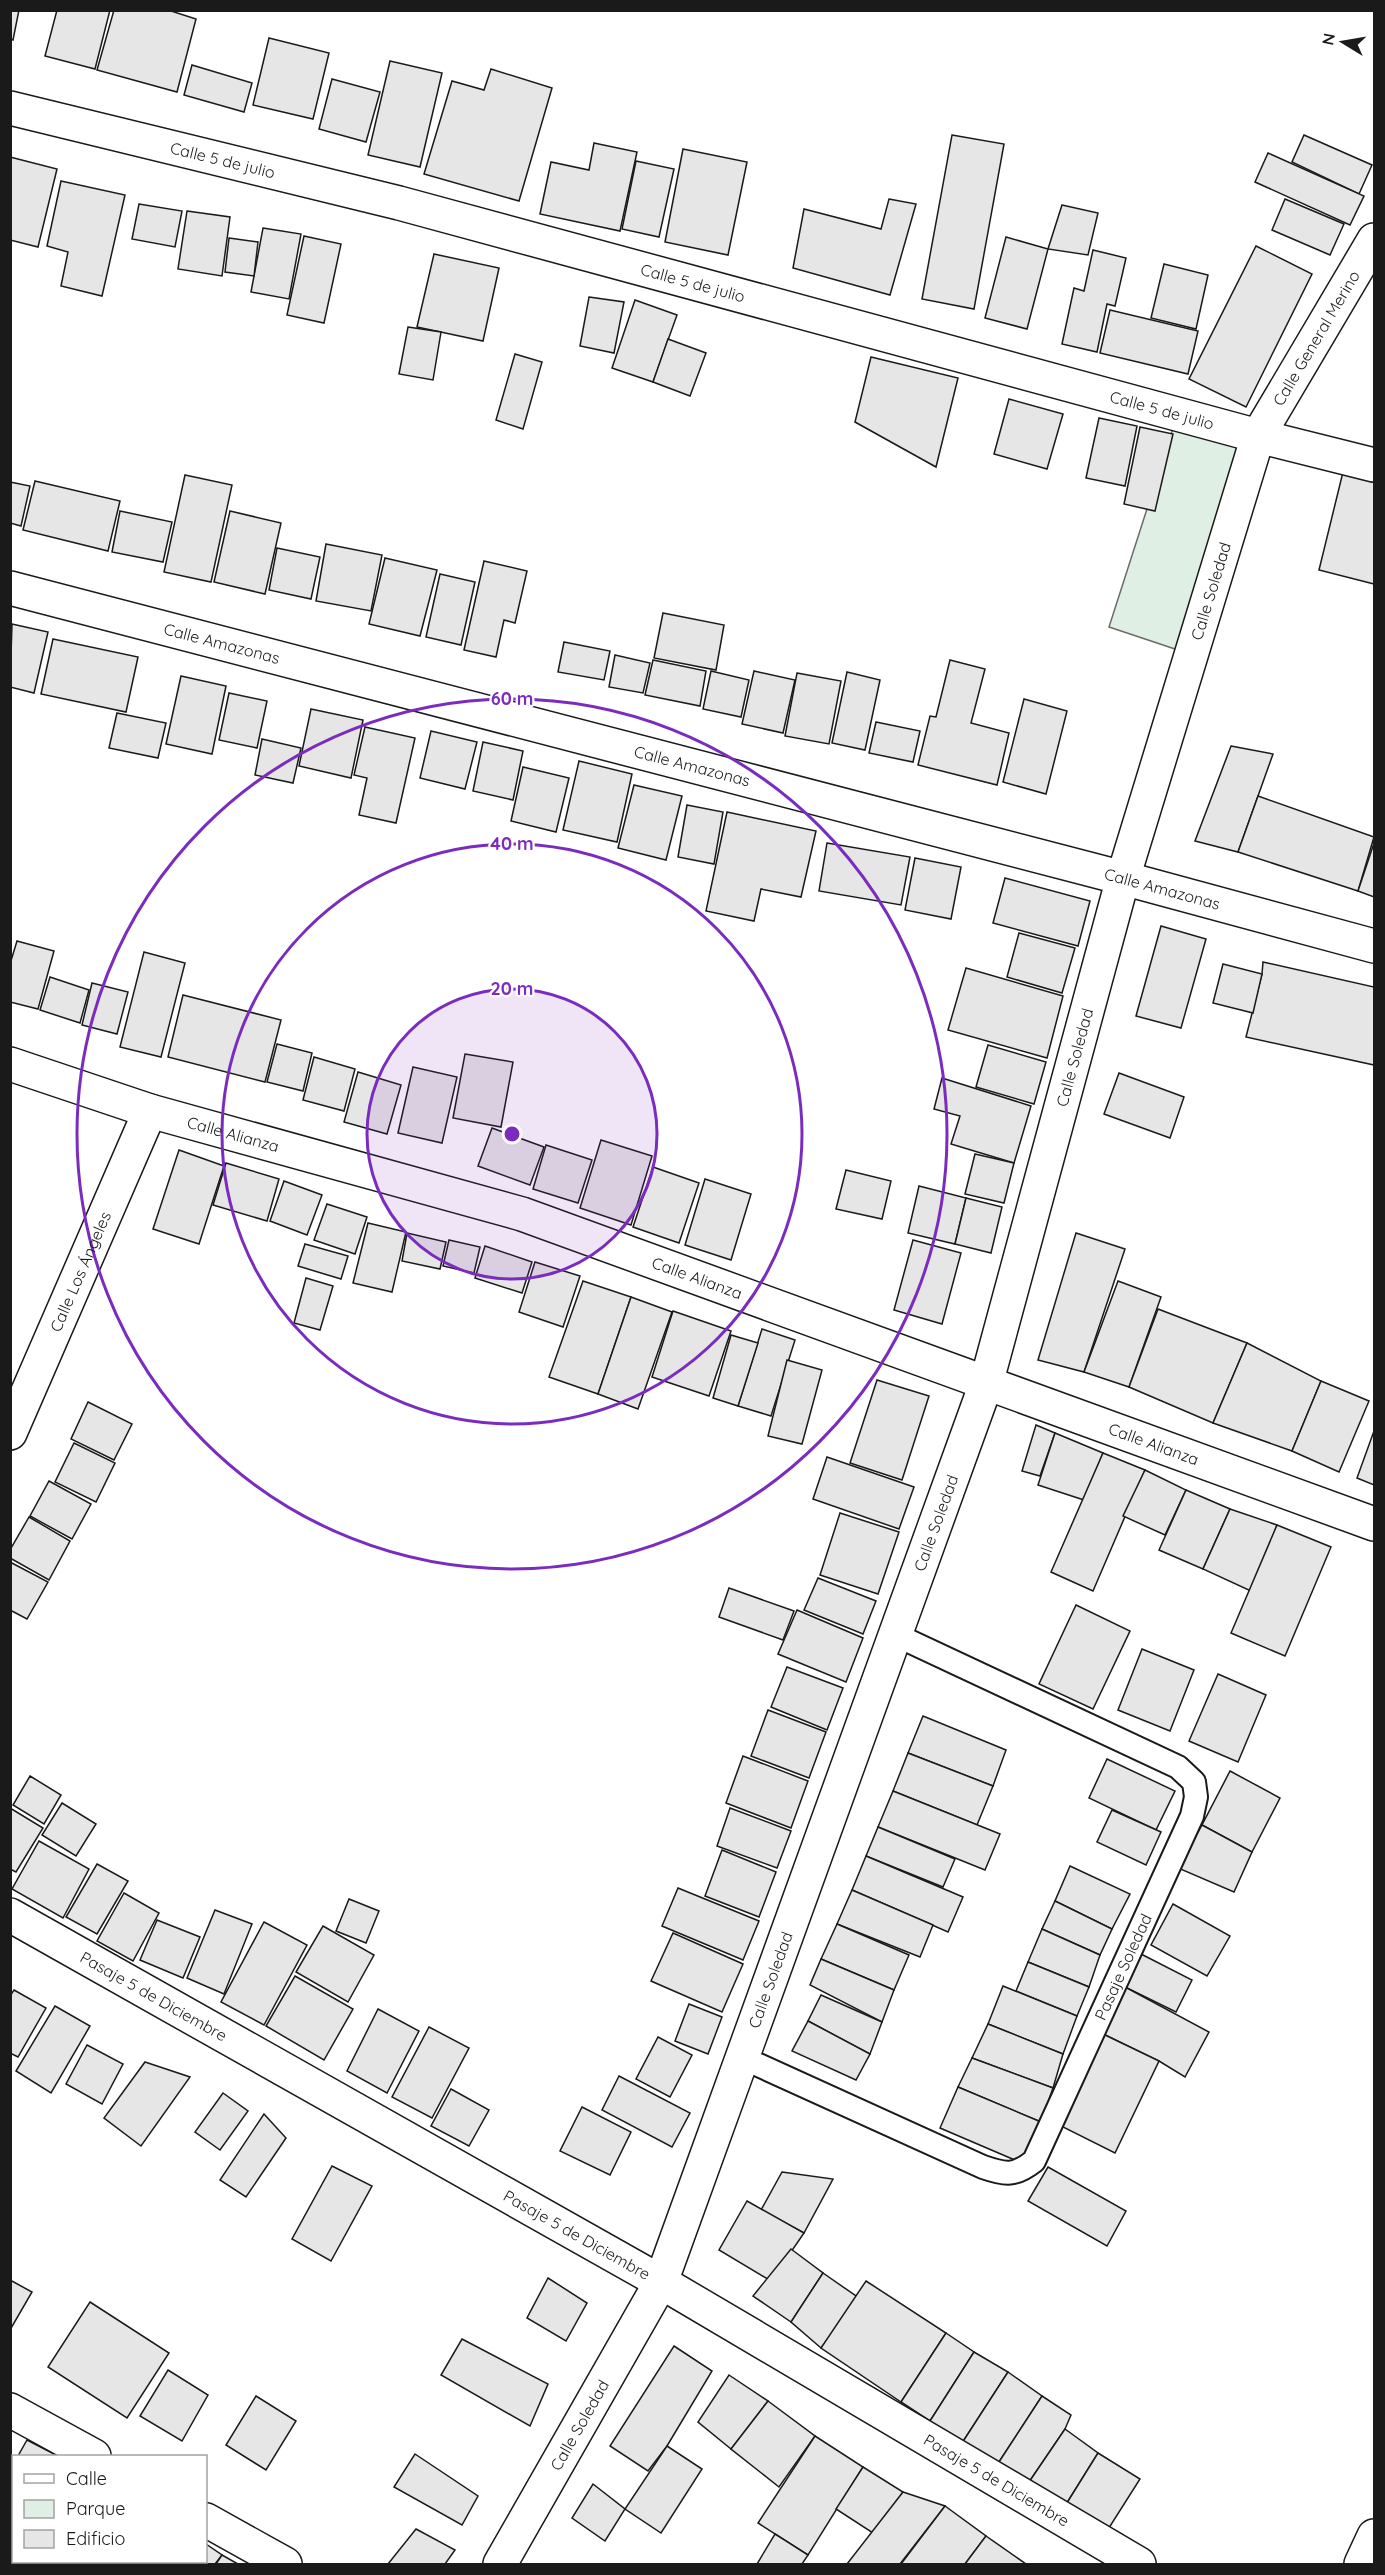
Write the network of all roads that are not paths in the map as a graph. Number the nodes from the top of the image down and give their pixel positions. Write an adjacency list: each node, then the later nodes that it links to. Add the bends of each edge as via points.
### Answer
1 (10, 108): 3 (street, Calle 5 de julio, via 399,203)
2 (1374, 240): 3 (street, Calle General Merino)
3 (1258, 436): 4 (street, Calle 5 de julio); 6 (street, Calle Soledad)
4 (1374, 465)
5 (10, 588): 6 (street, Calle Amazonas)
6 (1123, 878): 7 (street, Calle Amazonas); 10 (street, Calle Soledad)
7 (1374, 946)
8 (10, 1064): 9 (street, Calle Alianza)
9 (150, 1111): 10 (street, Calle Alianza, via 522,1215); 11 (street, Calle Los Ángeles)
10 (986, 1384): 12 (street, Calle Alianza); 13 (street, Calle Soledad)
11 (10, 1433)
12 (1374, 1524)
13 (896, 1635): 15 (street, Calle Soledad); 15 (lane, Pasaje Soledad, via 1178,1767 1194,1782 1192,1816 1034,2161 1020,2172 1000,2173 983,2167)
14 (10, 1915): 16 (street, Pasaje 5 de Diciembre)
15 (742, 2058): 16 (street, Calle Soledad)
16 (661, 2282): 22 (street, Calle Soledad); 23 (street, Pasaje 5 de Diciembre)
17 (10, 2410): 18 (street)
18 (90, 2455)
19 (207, 2521): 21 (street)
20 (1374, 2536): 24 (street)
21 (285, 2565)
22 (500, 2565)
23 (1139, 2565)
24 (1361, 2565)

